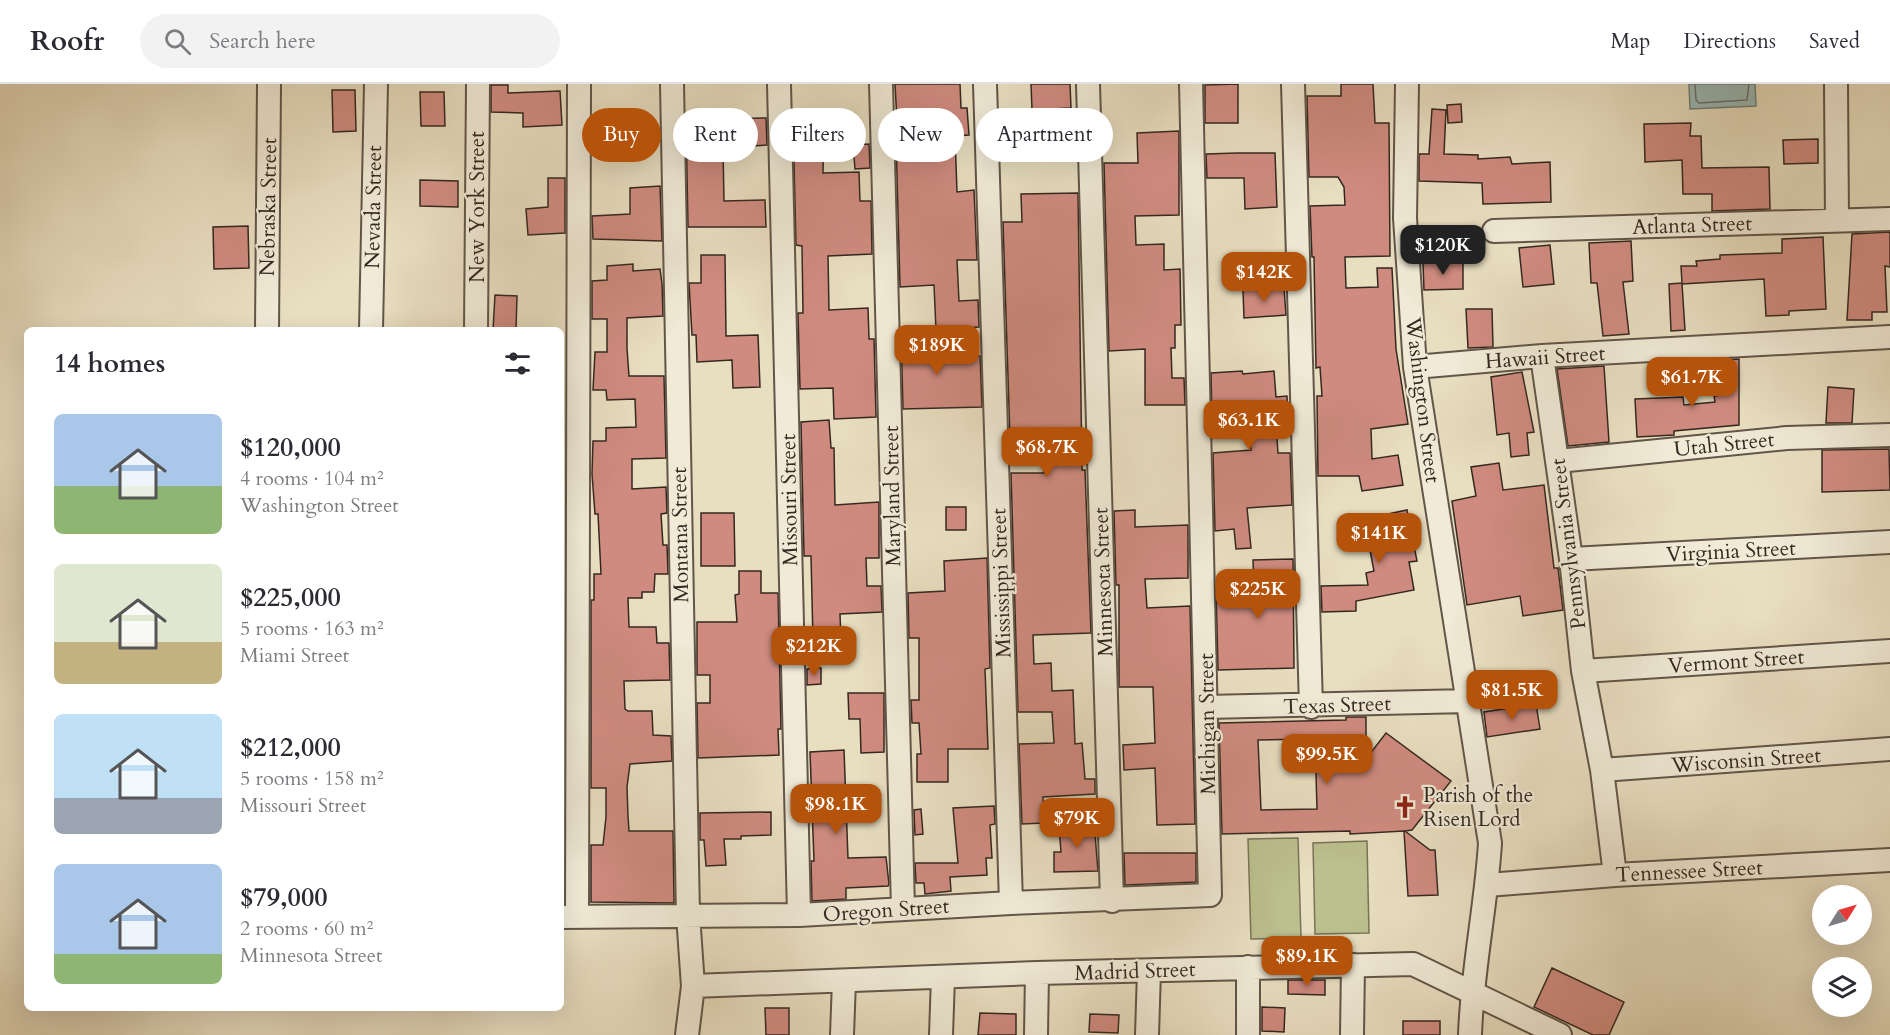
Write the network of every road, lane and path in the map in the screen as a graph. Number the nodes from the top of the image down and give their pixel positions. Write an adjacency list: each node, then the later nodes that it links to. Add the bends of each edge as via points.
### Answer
1 (269, 84): 17 (street, Nebraska Street)
2 (376, 84): 18 (street, Nevada Street)
3 (478, 84): 19 (street, New York Street)
4 (579, 84): 43 (street)
5 (672, 84): 41 (street, Montana Street)
6 (779, 84): 42 (street, Missouri Street)
7 (881, 84): 40 (street, Maryland Street)
8 (985, 84): 39 (street, Mississippi Street)
9 (1088, 84): 38 (street, Minnesota Street)
10 (1191, 84): 30 (street, Michigan Street)
11 (1293, 84): 31 (street)
12 (1407, 84): 22 (street, Washington Street, via 1405,218)
13 (1836, 84): 15 (street)
14 (1890, 219): 15 (street, Atlanta Street)
15 (1837, 220): 16 (street, Atlanta Street)
16 (1494, 231)
17 (267, 327)
18 (371, 327)
19 (476, 327)
20 (1890, 337): 21 (street, Hawaii Street)
21 (1542, 356): 22 (street, Hawaii Street); 24 (street, Pennsylvania Street)
22 (1415, 367): 29 (street, Washington Street)
23 (1890, 435): 24 (street, Utah Street, via 1787,438)
24 (1558, 461): 26 (street, Pennsylvania Street)
25 (1890, 542): 26 (street, Virginia Street)
26 (1571, 560): 28 (street, Pennsylvania Street)
27 (1890, 651): 28 (street, Vermont Street)
28 (1583, 671): 33 (street, Pennsylvania Street)
29 (1468, 701): 31 (street, Texas Street); 36 (street, Washington Street, via 1490,843)
30 (1206, 707): 31 (street, Texas Street); 37 (street, Michigan Street)
31 (1311, 707)
32 (1890, 749): 33 (street, Wisconsin Street)
33 (1602, 770): 35 (street, Pennsylvania Street)
34 (1890, 860): 35 (street, Tennessee Street)
35 (1615, 875): 36 (street, Tennessee Street)
36 (1488, 885): 51 (street, Washington Street)
37 (1210, 895): 38 (street, Oregon Street)
38 (1112, 901): 39 (street, Oregon Street)
39 (1011, 903): 40 (street, Oregon Street)
40 (903, 908): 42 (street, Oregon Street)
41 (688, 915): 42 (street, Oregon Street); 43 (street, Oregon Street); 50 (street, Montana Street)
42 (799, 915)
43 (569, 917)
44 (1353, 965): 45 (street, Madrid Street); 51 (street, Madrid Street, via 1413,964); 58 (street)
45 (1248, 967): 46 (street, Madrid Street); 57 (street)
46 (1149, 971): 47 (street, Madrid Street); 56 (street)
47 (1037, 973): 48 (street, Madrid Street); 55 (street)
48 (943, 977): 49 (street, Madrid Street); 54 (street)
49 (844, 981): 50 (street, Madrid Street); 53 (street)
50 (693, 986): 52 (street, Montana Street)
51 (1471, 990): 59 (street, Washington Street); 60 (street, Madrid Street)
52 (687, 1035)
53 (842, 1035)
54 (942, 1035)
55 (1036, 1035)
56 (1147, 1035)
57 (1248, 1035)
58 (1352, 1035)
59 (1470, 1035)
60 (1560, 1035)

